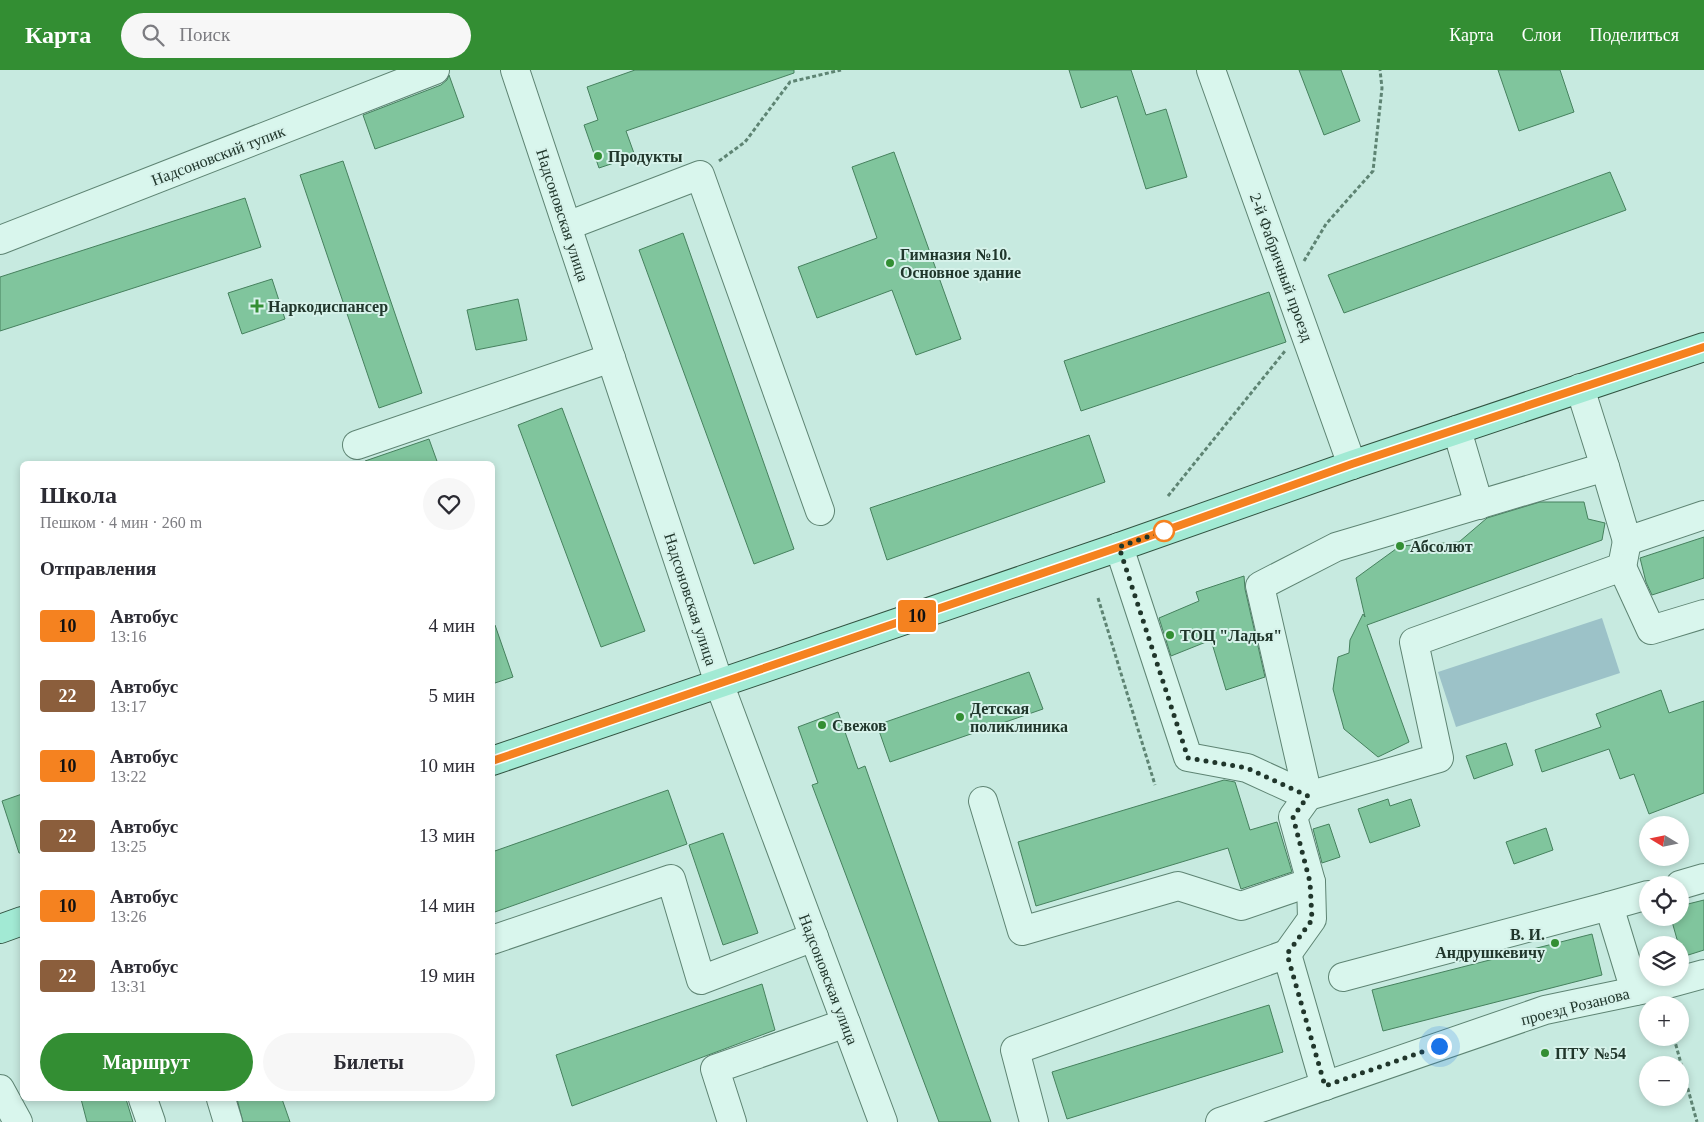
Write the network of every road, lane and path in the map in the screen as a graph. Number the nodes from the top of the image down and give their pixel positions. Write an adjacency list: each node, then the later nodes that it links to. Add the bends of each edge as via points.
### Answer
1 (435, 70): 8 (street, Надсоновский тупик)
2 (515, 70): 7 (street, Надсоновская улица)
3 (841, 70): 6 (path, via 790,82 745,142)
4 (1211, 70): 9 (street, 2-й Фабричный проезд)
5 (1380, 70): 9 (path, via 1382,88 1372,171 1326,224)
6 (700, 174): 7 (street); 20 (street)
7 (567, 226): 12 (street, Надсоновская улица)
8 (0, 240)
9 (1289, 287): 16 (street, 2-й Фабричный проезд)
10 (1290, 345): 18 (path)
11 (1704, 346): 13 (main road)
12 (611, 358): 15 (street); 26 (street, Надсоновская улица)
13 (1580, 388): 14 (main road); 17 (street)
14 (1457, 430): 16 (main road); 19 (street)
15 (357, 445)
16 (1352, 464): 22 (main road)
17 (1605, 467): 19 (street); 23 (street)
18 (1168, 496)
19 (1479, 505): 29 (street, via 1336,548 1260,586)
20 (820, 511)
21 (1704, 515): 23 (street)
22 (1119, 547): 26 (main road); 29 (street, via 1188,758 1247,768)
23 (1624, 554): 25 (street, via 1651,630); 29 (street, via 1414,642 1439,758)
24 (1098, 598): 28 (path)
25 (1704, 614)
26 (719, 683): 27 (main road); 38 (street, Надсоновская улица)
27 (495, 760)
28 (1155, 785)
29 (1308, 796): 32 (street, via 1293,817)
30 (982, 801): 32 (street, via 1022,931 1178,886 1241,906)
31 (1704, 878): 33 (street)
32 (1310, 882): 40 (street, via 1312,920)
33 (1689, 882)
34 (1639, 898): 35 (street)
35 (1609, 906): 42 (street); 43 (street)
36 (20, 922): 37 (main road)
37 (0, 929)
38 (814, 937): 39 (street, via 701,980 671,879); 44 (street, Надсоновская улица)
39 (495, 939)
40 (1287, 954): 46 (street); 56 (street, via 1015,1050)
41 (1704, 974): 43 (street, проезд Розанова)
42 (1343, 977)
43 (1635, 991): 46 (street, проезд Розанова, via 1545,1010)
44 (846, 1023): 54 (street, via 715,1069); 55 (street, Надсоновская улица)
45 (1676, 1046): 58 (path)
46 (1325, 1086): 50 (street, проезд Розанова)
47 (0, 1089): 51 (street)
48 (144, 1101): 52 (street)
49 (222, 1101): 53 (street)
50 (1268, 1114): 57 (street, проезд Розанова)
51 (18, 1122)
52 (151, 1122)
53 (228, 1122)
54 (732, 1122)
55 (883, 1122)
56 (1034, 1122)
57 (1220, 1122)
58 (1697, 1122)

